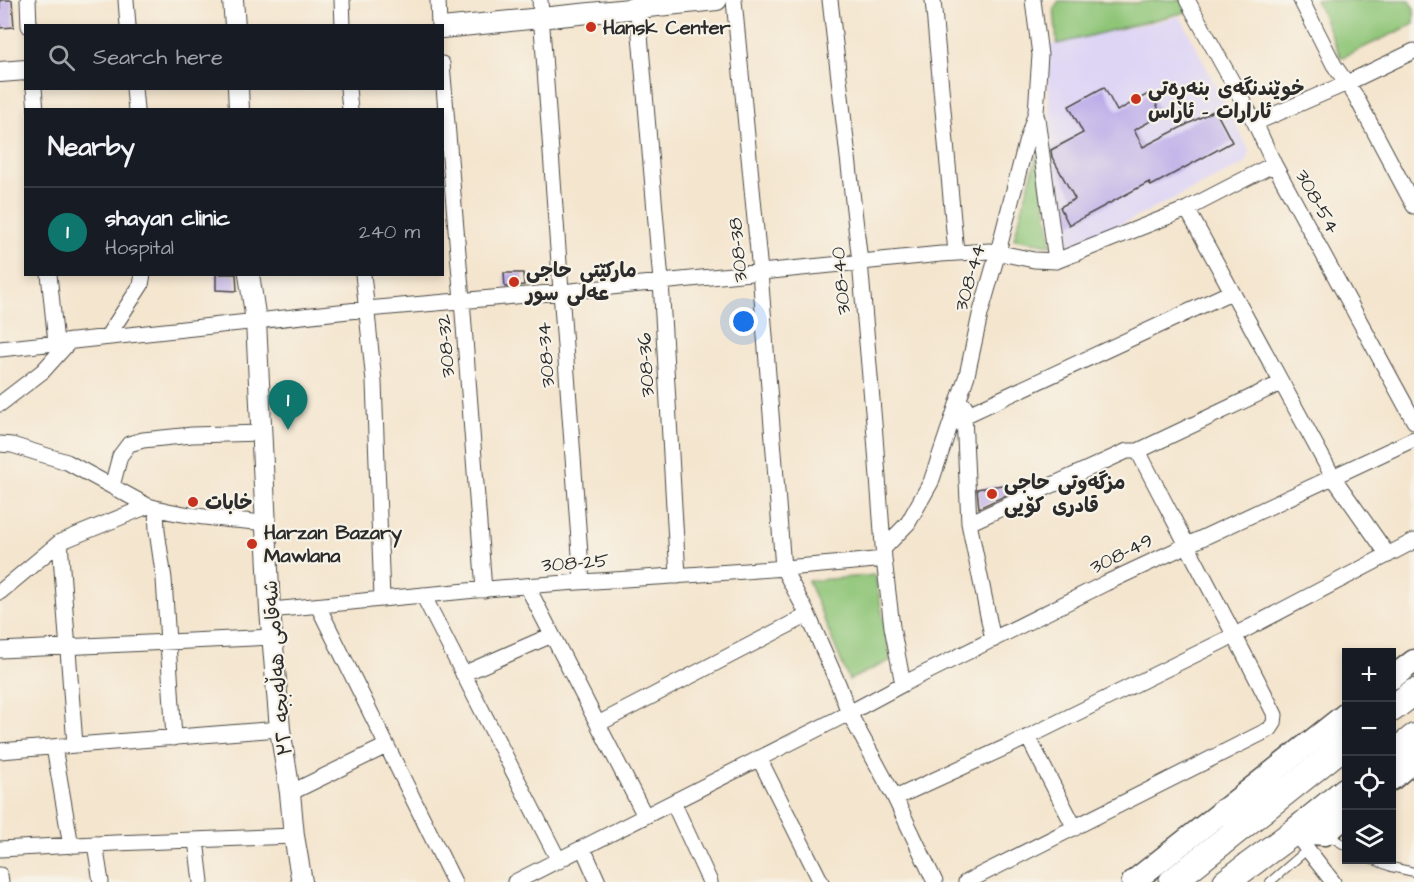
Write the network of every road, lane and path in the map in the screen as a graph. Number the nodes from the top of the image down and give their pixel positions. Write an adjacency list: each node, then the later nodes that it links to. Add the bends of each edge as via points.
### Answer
1 (28, 0): 15 (street)
2 (126, 0): 16 (street)
3 (233, 0): 17 (street)
4 (342, 0): 18 (street)
5 (438, 0): 19 (street)
6 (717, 0): 13 (street)
7 (734, 0): 43 (street, 308-38)
8 (830, 0): 42 (street, 308-40)
9 (933, 0): 40 (street)
10 (1032, 0): 34 (street, 308-44, via 1040,55)
11 (1187, 0): 35 (street, 308-54)
12 (1301, 0): 24 (street)
13 (637, 4): 14 (street); 48 (street, 308-36)
14 (541, 9): 20 (street); 49 (street, 308-34)
15 (29, 24)
16 (128, 24)
17 (235, 24)
18 (343, 24)
19 (441, 24)
20 (444, 26)
21 (1414, 51): 24 (street)
22 (24, 70): 23 (street)
23 (0, 72)
24 (1347, 83): 35 (street); 37 (street)
25 (444, 88): 51 (street, 308-32)
26 (34, 90): 30 (street)
27 (134, 90): 31 (street)
28 (238, 90): 32 (street)
29 (348, 90): 33 (street)
30 (36, 108)
31 (136, 108)
32 (239, 108)
33 (350, 108)
34 (1036, 112): 39 (street, 308-44); 41 (street)
35 (1255, 123): 36 (street, 308-54)
36 (1274, 164): 38 (street); 61 (street, 308-54)
37 (1414, 206)
38 (1187, 209): 41 (street); 50 (street)
39 (998, 252): 40 (street); 41 (street); 57 (street, 308-44)
40 (956, 253): 42 (street)
41 (1056, 261)
42 (860, 262): 43 (street); 74 (street, 308-40)
43 (760, 272): 48 (street); 76 (street, 308-38)
44 (49, 276): 55 (street)
45 (143, 276): 54 (street, via 141,285)
46 (249, 276): 53 (street, شەقامی هەڵەبجە ٣٢)
47 (363, 276): 52 (street)
48 (661, 281): 49 (street); 77 (street, 308-36)
49 (561, 291): 51 (street); 78 (street, 308-34)
50 (1231, 291): 58 (street); 60 (street)
51 (462, 300): 52 (street); 80 (street, 308-32)
52 (366, 309): 53 (street); 83 (street, via 374,382)
53 (256, 321): 54 (street); 62 (street, شەقامی هەڵەبجە ٣٢)
54 (107, 337): 55 (street)
55 (63, 342): 56 (street); 59 (street, via 43,371)
56 (0, 349)
57 (967, 375): 60 (street); 74 (street, 308-44, via 931,482 908,523)
58 (1281, 383): 65 (street); 66 (street)
59 (0, 404)
60 (964, 416): 70 (street)
61 (1414, 421)
62 (261, 433): 67 (street, via 192,435 129,444 120,456); 69 (street, شەقامی هەڵەبجە ٣٢)
63 (1414, 439): 66 (street, 308-49)
64 (0, 444): 67 (street, via 67,462)
65 (1138, 451): 70 (street, via 1127,451); 73 (street)
66 (1333, 477): 73 (street, 308-49); 75 (street)
67 (112, 486): 68 (street)
68 (152, 507): 69 (street); 72 (street); 91 (street, via 164,579)
69 (266, 523): 85 (street, شەقامی هەڵەبجە ٣٢)
70 (969, 523): 90 (street)
71 (1414, 541): 75 (street)
72 (60, 542): 81 (street); 92 (street)
73 (1186, 545): 88 (street); 90 (street, 308-49)
74 (884, 553): 76 (street, 308-25); 97 (street, 308-40)
75 (1388, 555): 88 (street)
76 (783, 568): 77 (street, 308-25); 86 (street)
77 (678, 576): 78 (street, 308-25)
78 (582, 582): 79 (street, 308-25)
79 (527, 586): 80 (street, 308-25); 87 (street)
80 (484, 590): 82 (street, 308-25)
81 (0, 592)
82 (423, 595): 83 (street, 308-25); 95 (street)
83 (382, 598): 84 (street, 308-25)
84 (318, 606): 85 (street, 308-25); 108 (street)
85 (270, 610): 89 (street, شەقامی هەڵەبجە ٣٢)
86 (808, 615): 100 (street); 102 (street)
87 (552, 635): 95 (street); 102 (street)
88 (1235, 635): 104 (street); 124 (street, via 1275,715 1270,729)
89 (272, 637): 91 (street); 103 (street, شەقامی هەڵەبجە ٣٢)
90 (993, 640): 97 (street, 308-49)
91 (168, 641): 92 (street); 106 (street)
92 (68, 646): 93 (street); 107 (street)
93 (0, 650)
94 (1414, 660): 96 (main road)
95 (463, 674): 134 (street)
96 (1396, 675)
97 (903, 684): 100 (street, 308-49)
98 (1414, 692): 99 (highway)
99 (1396, 707)
100 (849, 713): 113 (street, 308-49); 119 (street)
101 (1342, 718): 121 (main road)
102 (598, 724): 122 (street)
103 (280, 729): 106 (street); 117 (street, شەقامی هەڵەبجە ٣٢)
104 (1028, 737): 119 (street); 124 (street)
105 (1414, 737): 112 (highway)
106 (174, 738): 107 (street)
107 (75, 745): 109 (street)
108 (386, 746): 117 (street); 142 (street)
109 (54, 747): 111 (street); 131 (street)
110 (1342, 748): 115 (highway)
111 (0, 751)
112 (1396, 751)
113 (759, 758): 120 (street, 308-49); 146 (street)
114 (1414, 760): 116 (main road)
115 (1313, 770): 121 (highway); 150 (highway)
116 (1396, 776)
117 (290, 793): 126 (street, شەقامی هەڵەبجە ٣٢)
118 (1342, 795): 128 (highway)
119 (895, 798): 147 (street)
120 (673, 802): 122 (street, 308-49); 145 (street)
121 (1223, 812): 149 (main road)
122 (645, 816): 132 (street, 308-49)
123 (1342, 820): 125 (main road)
124 (1075, 828): 148 (street)
125 (1325, 834): 128 (main road); 129 (lane)
126 (294, 836): 127 (street); 141 (street, شەقامی هەڵەبجە ٣٢)
127 (196, 840): 130 (street); 140 (street)
128 (1301, 840): 151 (highway); 152 (lane); 153 (street)
129 (1342, 843)
130 (95, 844): 131 (street); 139 (street)
131 (71, 846): 133 (street)
132 (583, 848): 134 (street, 308-49); 144 (street)
133 (0, 849)
134 (559, 861): 143 (street, 308-49)
135 (1384, 864): 136 (lane)
136 (1414, 872)
137 (0, 875): 138 (street)
138 (1, 882)
139 (101, 882)
140 (201, 882)
141 (302, 882)
142 (454, 882)
143 (515, 882)
144 (598, 882)
145 (710, 882)
146 (821, 882)
147 (935, 882)
148 (966, 882)
149 (1133, 882)
150 (1172, 882)
151 (1226, 882)
152 (1270, 882)
153 (1333, 882)

